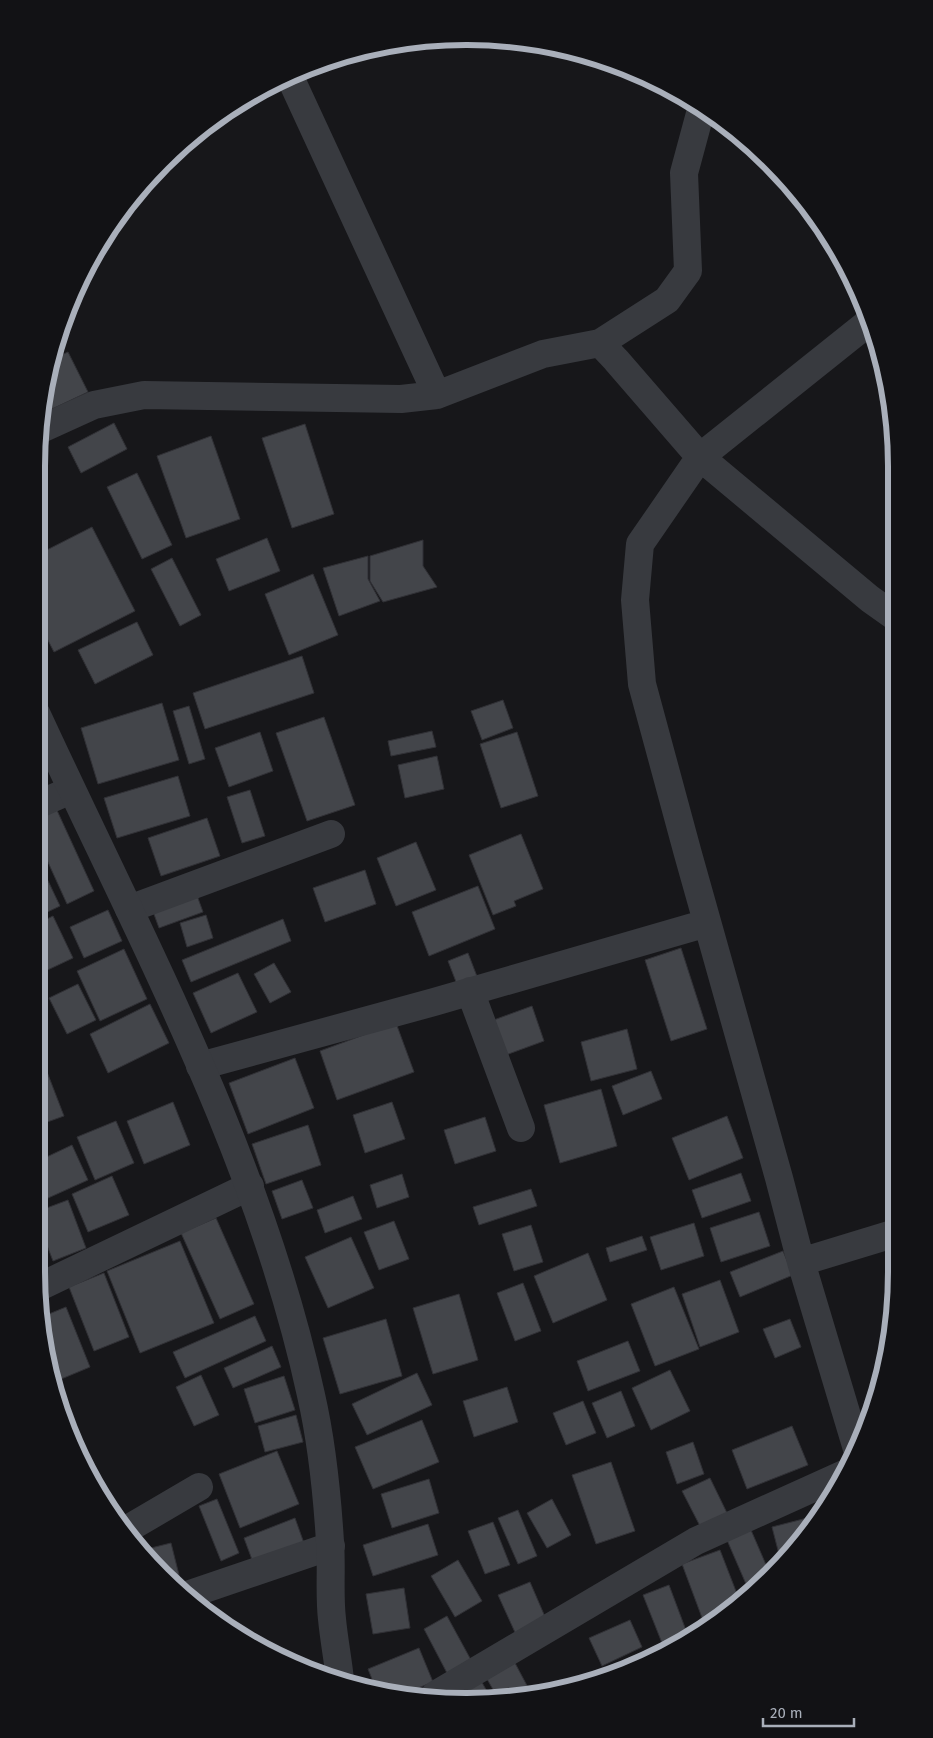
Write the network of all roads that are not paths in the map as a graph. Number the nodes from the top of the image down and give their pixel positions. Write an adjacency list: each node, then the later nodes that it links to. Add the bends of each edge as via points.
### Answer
1 (293, 82): 5 (street)
2 (700, 115): 4 (street, via 684,173 688,271 667,300)
3 (864, 326): 7 (street)
4 (600, 343): 5 (street, via 543,354); 7 (street)
5 (437, 395): 6 (street, via 383,398 144,395 94,405)
6 (47, 426)
7 (700, 457): 8 (street); 14 (street, via 640,544 635,600 642,684)
8 (888, 612)
9 (45, 732): 10 (street)
10 (72, 790): 11 (street); 13 (street)
11 (45, 802)
12 (331, 834): 13 (street)
13 (129, 909): 16 (street)
14 (707, 923): 15 (street); 20 (street)
15 (470, 992): 16 (street); 17 (street)
16 (200, 1066): 18 (street)
17 (521, 1128)
18 (250, 1186): 21 (street); 26 (street, via 288,1304 311,1394 322,1454)
19 (888, 1235): 20 (street)
20 (801, 1262): 22 (street)
21 (45, 1284)
22 (854, 1438)
23 (834, 1479): 29 (street, via 696,1541)
24 (199, 1487): 25 (street)
25 (131, 1527)
26 (331, 1546): 27 (street); 28 (street, via 332,1618)
27 (194, 1593)
28 (339, 1674)
29 (440, 1692)

